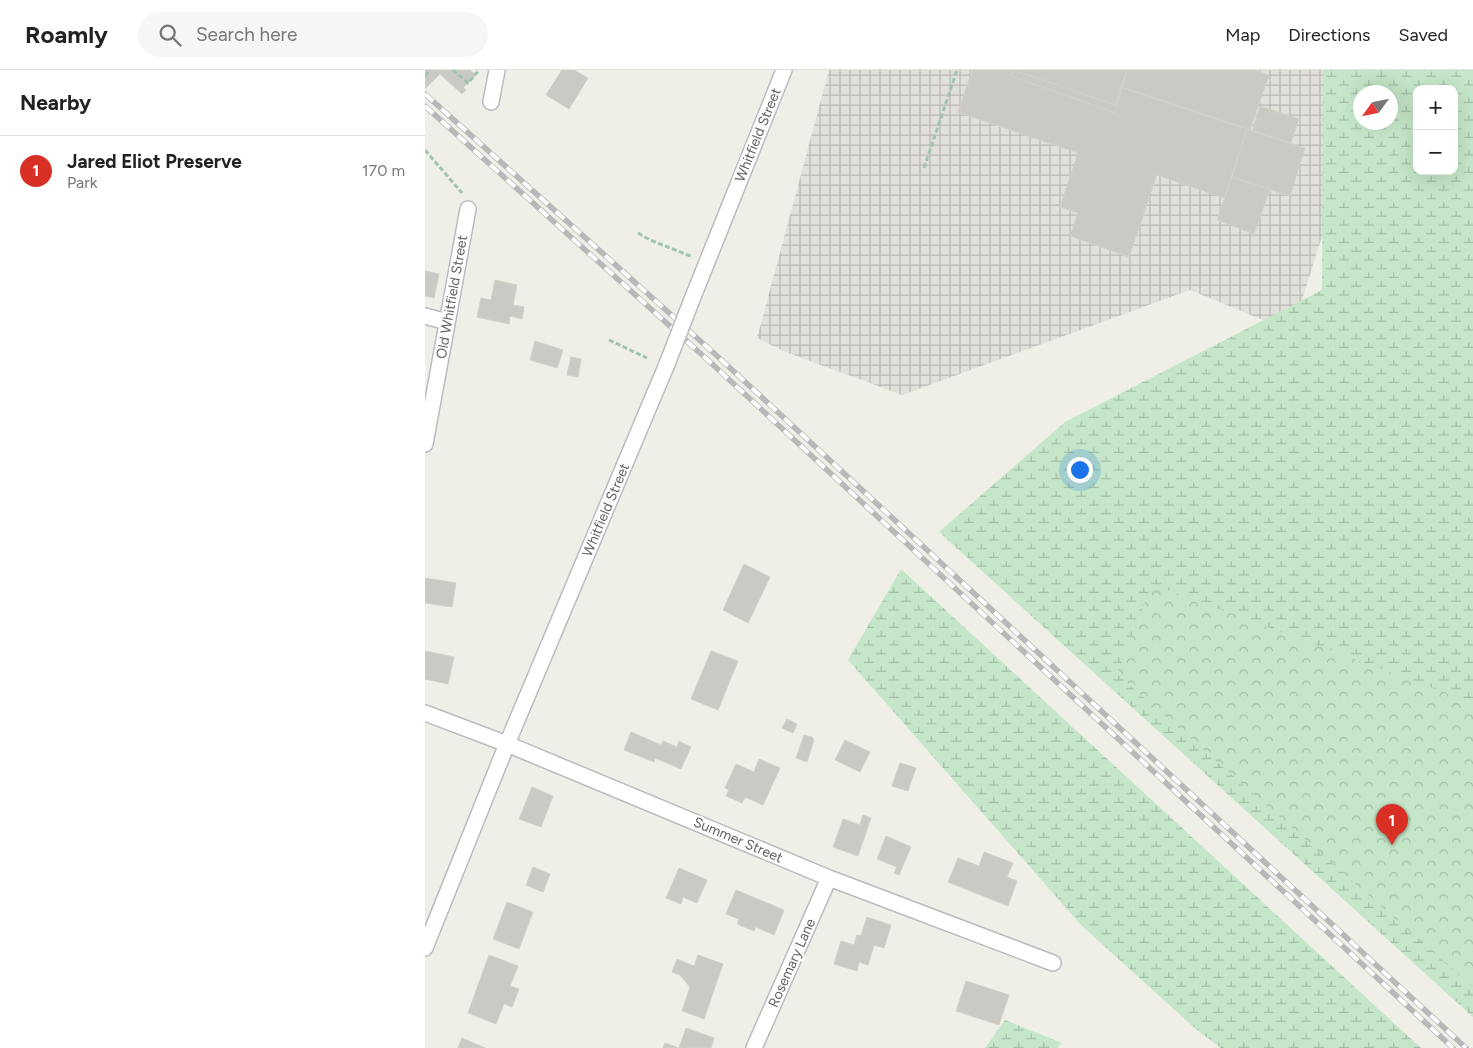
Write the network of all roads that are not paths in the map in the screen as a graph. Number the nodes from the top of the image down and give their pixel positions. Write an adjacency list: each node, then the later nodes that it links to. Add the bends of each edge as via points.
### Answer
1 (497, 70): 3 (street)
2 (784, 70): 9 (street, Whitfield Street, bridge, via 667,364)
3 (491, 102)
4 (468, 209): 6 (street, Old Whitfield Street)
5 (425, 316): 6 (street)
6 (447, 322): 7 (street, Old Whitfield Street)
7 (425, 444)
8 (425, 713): 9 (street, Summer Street)
9 (507, 744): 10 (street, Summer Street); 11 (street, Whitfield Street)
10 (829, 878): 12 (street, Summer Street); 13 (street, Rosemary Lane)
11 (425, 948)
12 (1053, 963)
13 (754, 1048)

